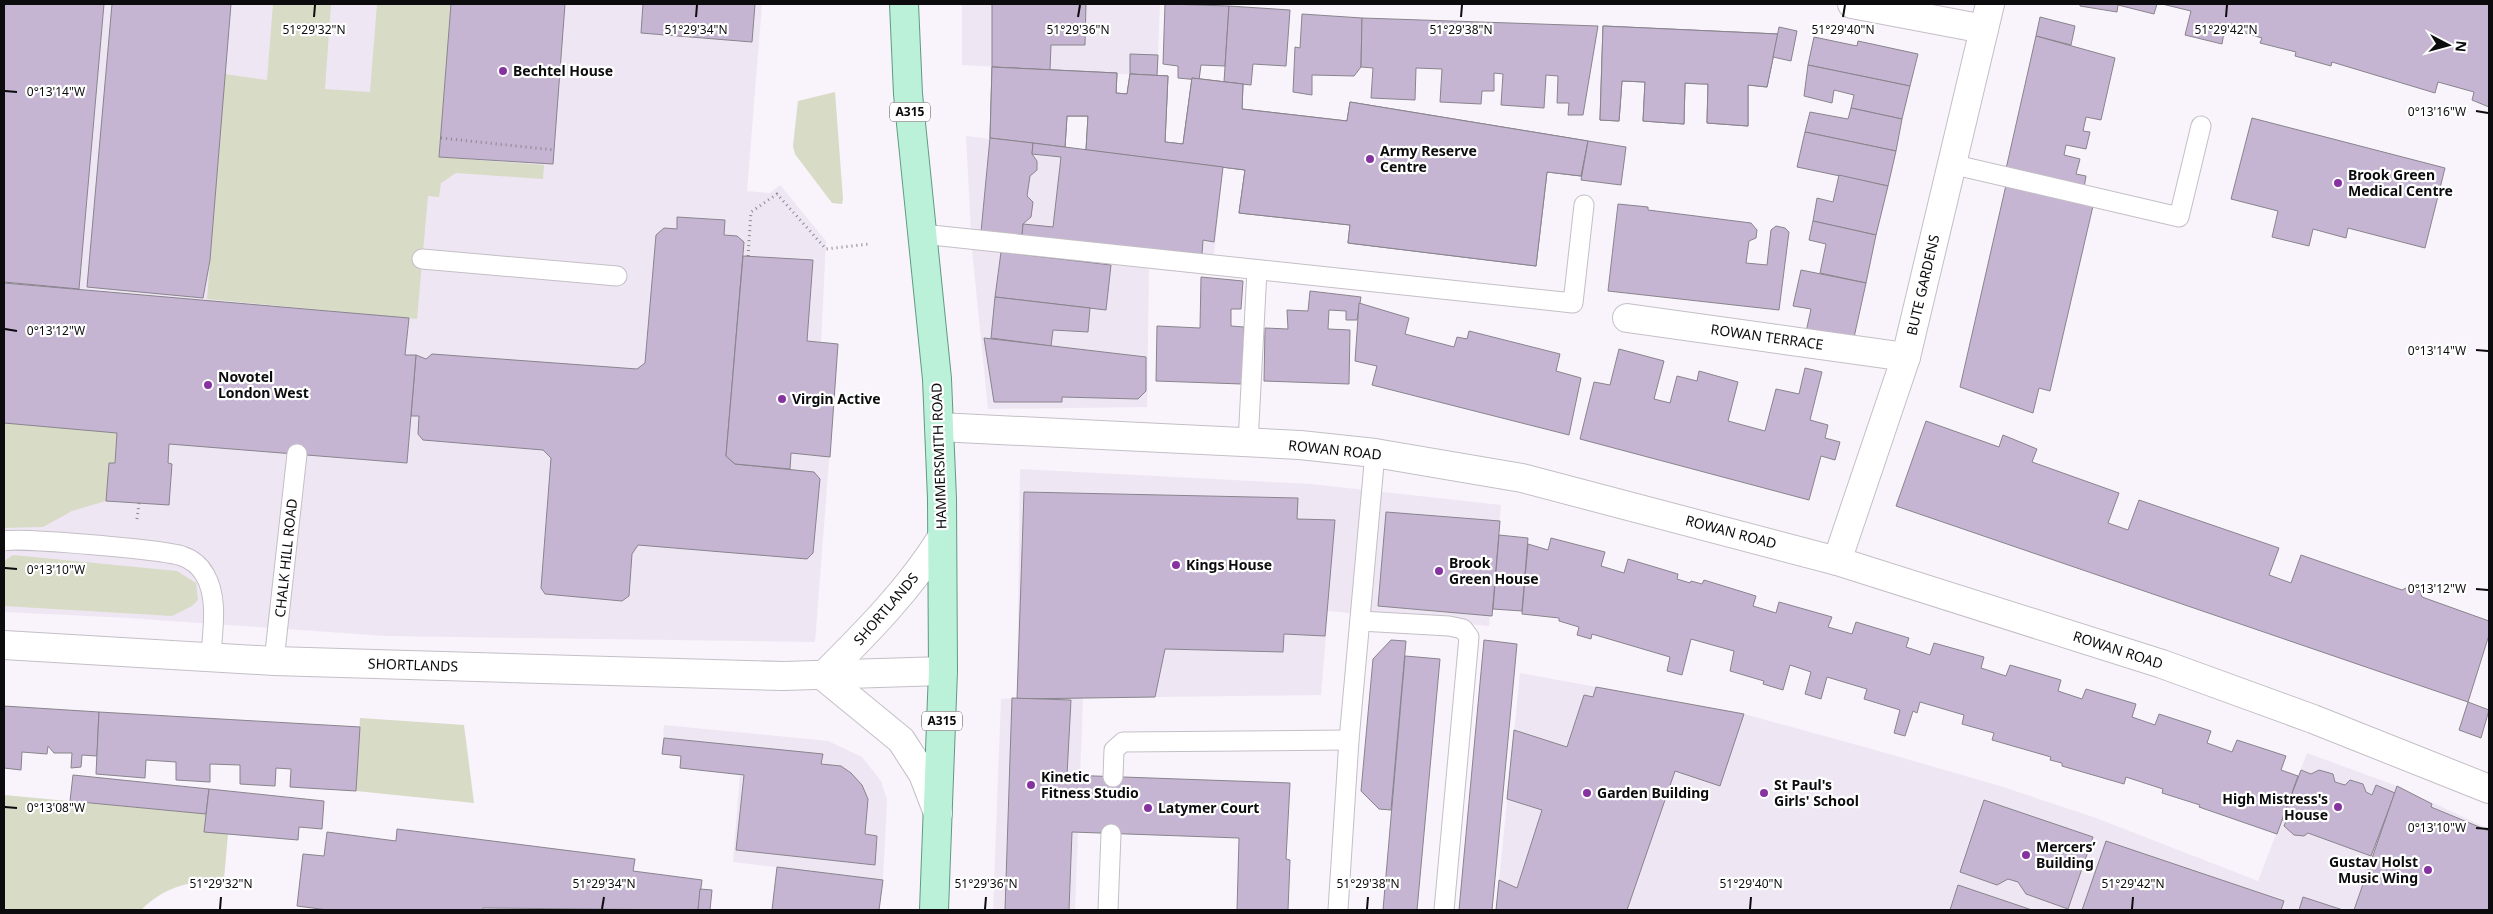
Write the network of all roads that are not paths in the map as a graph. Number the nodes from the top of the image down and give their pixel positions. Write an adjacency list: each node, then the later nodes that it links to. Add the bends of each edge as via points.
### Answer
1 (904, 4): 7 (main road, HAMMERSMITH ROAD / A315, via 908,94)
2 (1852, 4): 3 (street)
3 (1987, 16): 5 (street, BUTE GARDENS)
4 (2201, 126): 5 (lane, via 2178,217)
5 (1951, 164): 12 (street, BUTE GARDENS)
6 (1584, 205): 9 (lane, via 1573,303)
7 (922, 234): 9 (lane); 13 (main road, HAMMERSMITH ROAD / A315)
8 (422, 259): 10 (lane)
9 (1257, 270): 14 (lane)
10 (617, 276)
11 (1627, 318): 12 (street, ROWAN TERRACE)
12 (1906, 357): 19 (street, BUTE GARDENS)
13 (940, 427): 14 (street, ROWAN ROAD); 17 (main road, HAMMERSMITH ROAD / A315)
14 (1248, 443): 15 (street, ROWAN ROAD)
15 (1375, 452): 19 (street, ROWAN ROAD, via 1522,478); 20 (lane)
16 (297, 454): 23 (lane, CHALK HILL ROAD)
17 (942, 537): 24 (main road, HAMMERSMITH ROAD / A315); 25 (street, SHORTLANDS, via 901,593)
18 (4, 542): 22 (lane, via 133,549 180,555 191,560 205,575 212,595)
19 (1837, 561): 28 (street, ROWAN ROAD, via 2235,689)
20 (1360, 621): 26 (lane); 34 (lane, via 1449,626 1463,630 1470,637)
21 (4, 645): 22 (street, SHORTLANDS)
22 (211, 658): 23 (street, SHORTLANDS)
23 (274, 661): 25 (street, SHORTLANDS)
24 (944, 671): 25 (street, SHORTLANDS, via 859,672); 29 (main road, HAMMERSMITH ROAD / A315)
25 (823, 676): 29 (street, via 901,740 923,774)
26 (1349, 740): 27 (lane, via 1123,742 1114,750); 33 (lane)
27 (1113, 777)
28 (2489, 789)
29 (938, 813): 31 (main road, HAMMERSMITH ROAD / A315)
30 (1111, 834): 32 (lane)
31 (934, 910)
32 (1108, 910)
33 (1338, 910)
34 (1444, 910)

